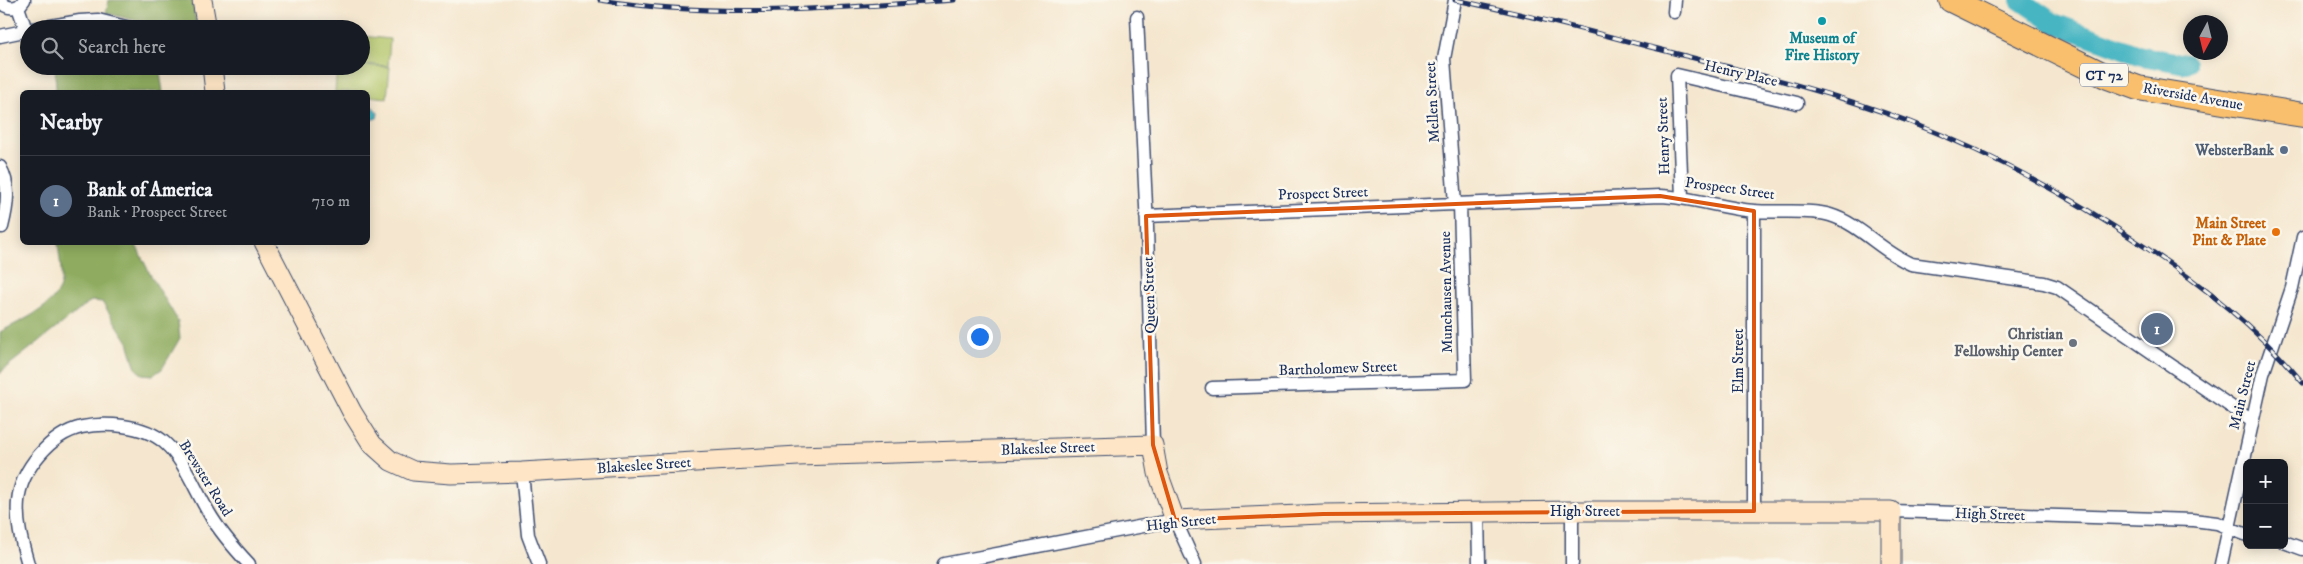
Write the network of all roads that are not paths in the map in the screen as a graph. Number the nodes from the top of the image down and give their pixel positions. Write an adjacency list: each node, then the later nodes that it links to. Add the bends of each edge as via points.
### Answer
1 (0, 0): 5 (street, via 6,7)
2 (202, 0): 10 (street)
3 (1455, 0): 20 (street, Mellen Street, via 1444,59)
4 (1951, 0): 17 (highway, Riverside Avenue / CT 72, via 2108,77 2138,88)
5 (21, 3): 7 (street)
6 (1137, 17): 22 (street, Queen Street)
7 (26, 20)
8 (80, 20): 9 (street)
9 (98, 20)
10 (205, 20)
11 (20, 32): 12 (street)
12 (0, 36)
13 (213, 75): 15 (street)
14 (1677, 75): 16 (street, Henry Place); 19 (street, Henry Street)
15 (215, 90)
16 (1797, 103)
17 (2303, 115)
18 (0, 167): 23 (street, via 8,203)
19 (1682, 197): 20 (street, Prospect Street); 21 (street, Prospect Street)
20 (1457, 204): 22 (street, Prospect Street); 26 (street, Munchausen Avenue)
21 (1754, 211): 28 (street, Prospect Street, via 1828,214 1911,264 2044,283 2057,288); 32 (street, Elm Street)
22 (1146, 216): 29 (street, Queen Street)
23 (2, 227)
24 (2303, 236): 28 (street, Main Street, via 2292,288 2262,374)
25 (266, 245): 30 (street, Blakeslee Street, via 352,412 378,450 391,461 413,470 451,474)
26 (1464, 380): 27 (street, Bartholomew Street)
27 (1212, 388)
28 (2252, 421): 36 (street, Main Street)
29 (1152, 445): 30 (street, Blakeslee Street, via 798,456); 35 (street, Queen Street)
30 (522, 472): 42 (street, via 528,535)
31 (1572, 511): 32 (street, High Street); 34 (street, High Street); 46 (street)
32 (1754, 511): 33 (street, High Street)
33 (1891, 511): 36 (street, High Street, via 2193,520); 47 (street)
34 (1478, 512): 35 (street, High Street); 45 (street)
35 (1175, 520): 43 (street, High Street); 44 (street, Queen Street)
36 (2229, 528): 37 (street, High Street); 48 (street, Main Street)
37 (2243, 533)
38 (2288, 543): 39 (street)
39 (2303, 549)
40 (28, 564): 41 (street, Brewster Road, via 19,534 18,499 25,477 39,454 58,438 80,427 107,424 139,428 164,442 181,462 225,538)
41 (249, 564)
42 (539, 564)
43 (944, 564)
44 (1195, 564)
45 (1479, 564)
46 (1572, 564)
47 (1891, 564)
48 (2221, 564)

